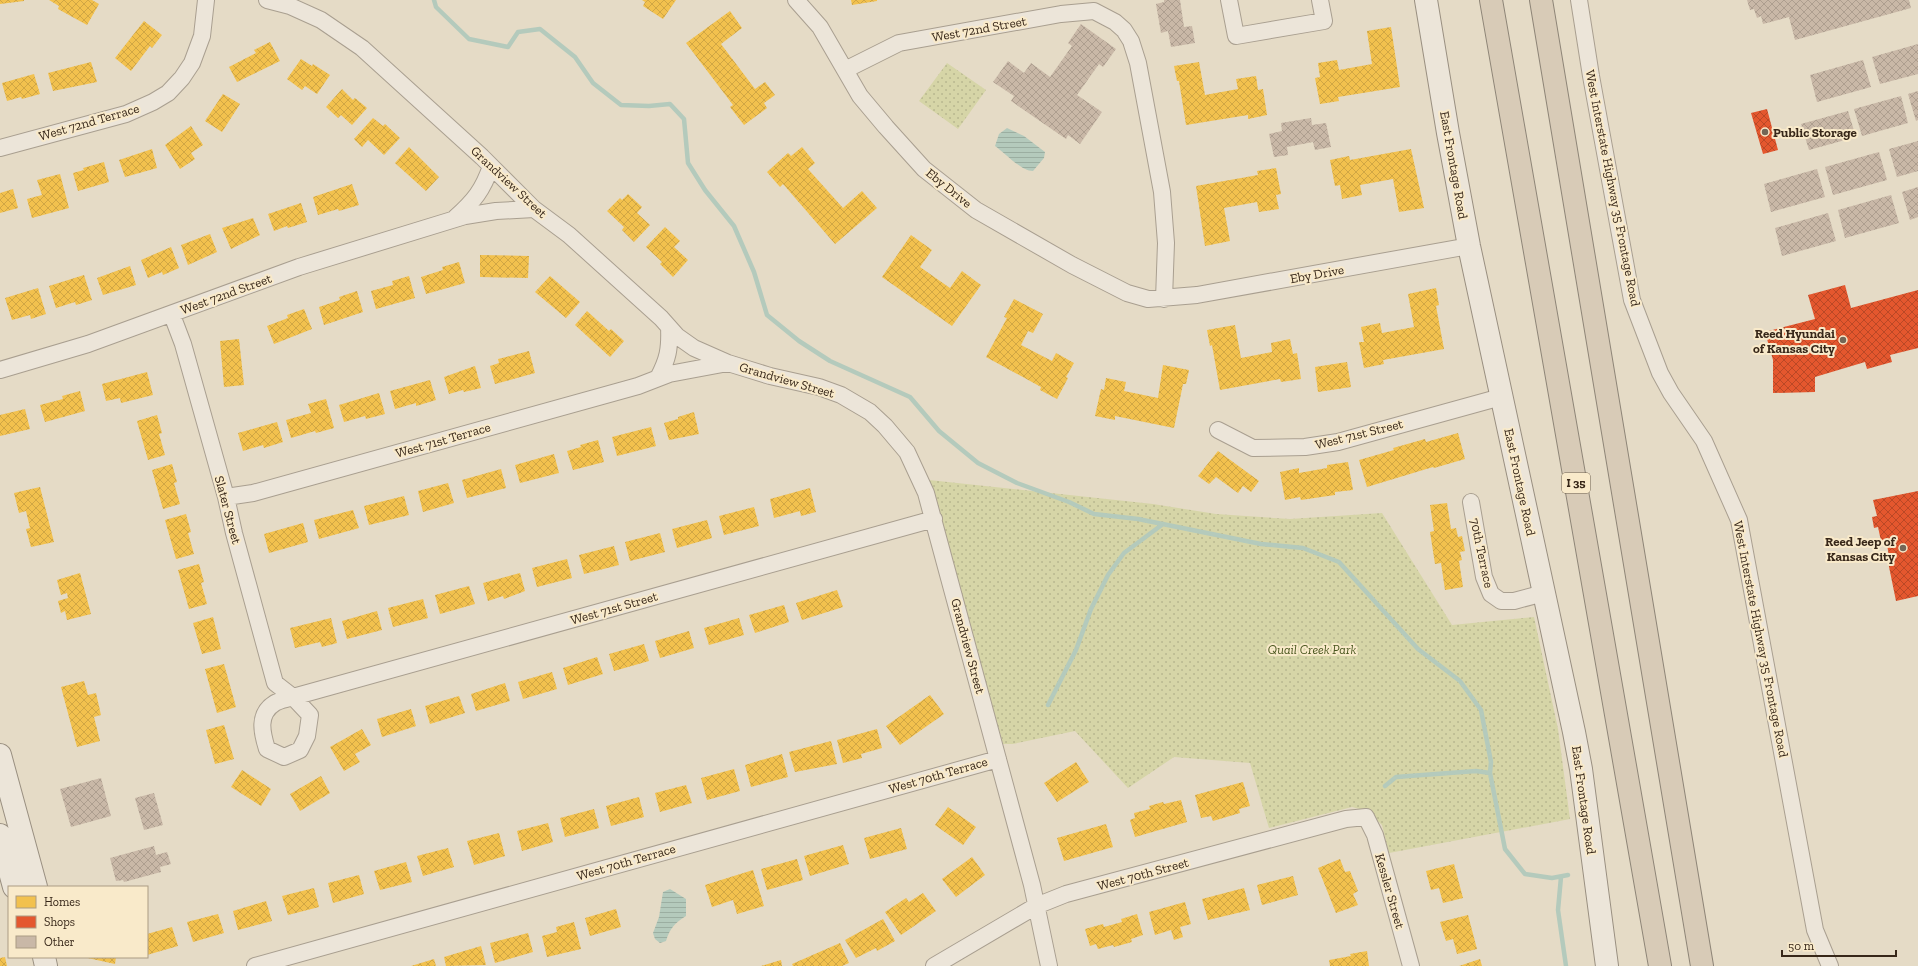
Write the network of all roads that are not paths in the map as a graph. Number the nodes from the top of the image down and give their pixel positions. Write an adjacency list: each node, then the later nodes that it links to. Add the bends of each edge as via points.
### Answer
1 (206, 0): 11 (street, West 72nd Terrace, via 202,36 192,64 168,92 126,114)
2 (267, 0): 12 (street, Grandview Street, via 290,6 321,20 362,48)
3 (796, 0): 10 (street, Eby Drive, via 820,27)
4 (1229, 0): 5 (street, via 1236,36 1324,21)
5 (1320, 0)
6 (1426, 0): 15 (street, East Frontage Road)
7 (1491, 0): 42 (highway, I 35)
8 (1541, 0): 43 (highway)
9 (1579, 0): 44 (street, West Interstate Highway 35 Frontage Road, via 1632,300 1660,373 1704,441 1739,520 1815,930)
10 (845, 70): 16 (street, Eby Drive, via 860,96 924,169 976,210 1127,293 1148,299); 16 (street, West 72nd Street, via 899,43 1054,15 1094,11 1115,22 1131,41 1138,63 1162,192 1166,243)
11 (0, 148)
12 (491, 166): 13 (street, Grandview Street); 14 (street, West 72nd Street, via 485,185)
13 (534, 209): 14 (street, West 72nd Street, via 477,213); 18 (street, Grandview Street, via 569,234)
14 (453, 220): 17 (street, West 72nd Street, via 299,267)
15 (1469, 246): 16 (street, Eby Drive); 22 (street, East Frontage Road)
16 (1164, 299)
17 (172, 314): 20 (street, West 72nd Street, via 81,346); 24 (street, Slater Street, via 183,344)
18 (669, 327): 19 (street, Grandview Street, via 694,348); 21 (street, via 670,349)
19 (728, 363): 21 (street, West 71st Terrace); 26 (street, Grandview Street, via 819,388 841,396 870,412 907,452 924,488)
20 (0, 370)
21 (658, 378): 24 (street, West 71st Terrace, via 638,386 261,491)
22 (1501, 397): 23 (street, West 71st Street, via 1338,442 1305,447 1253,448); 27 (street, East Frontage Road)
23 (1218, 430)
24 (226, 497): 28 (street, Slater Street, via 274,683)
25 (1471, 502): 27 (street, 70th Terrace, via 1484,577 1491,594 1501,602)
26 (934, 519): 28 (street, West 71st Street); 30 (street, Grandview Street)
27 (1544, 592): 41 (street, East Frontage Road, via 1581,769)
28 (293, 697)
29 (0, 755): 31 (street)
30 (998, 759): 36 (street, Grandview Street); 37 (street, West 70th Terrace)
31 (3, 781): 35 (street)
32 (1366, 817): 36 (street, West 70th Street, via 1346,819 1066,894); 40 (street, Kessler Street, via 1375,836)
33 (0, 835): 34 (street)
34 (14, 886)
35 (36, 886)
36 (1036, 906): 38 (street, West 70th Street); 39 (street, Grandview Street)
37 (255, 966)
38 (934, 966)
39 (1049, 966)
40 (1411, 966)
41 (1607, 966)
42 (1660, 966)
43 (1702, 966)
44 (1830, 966)

